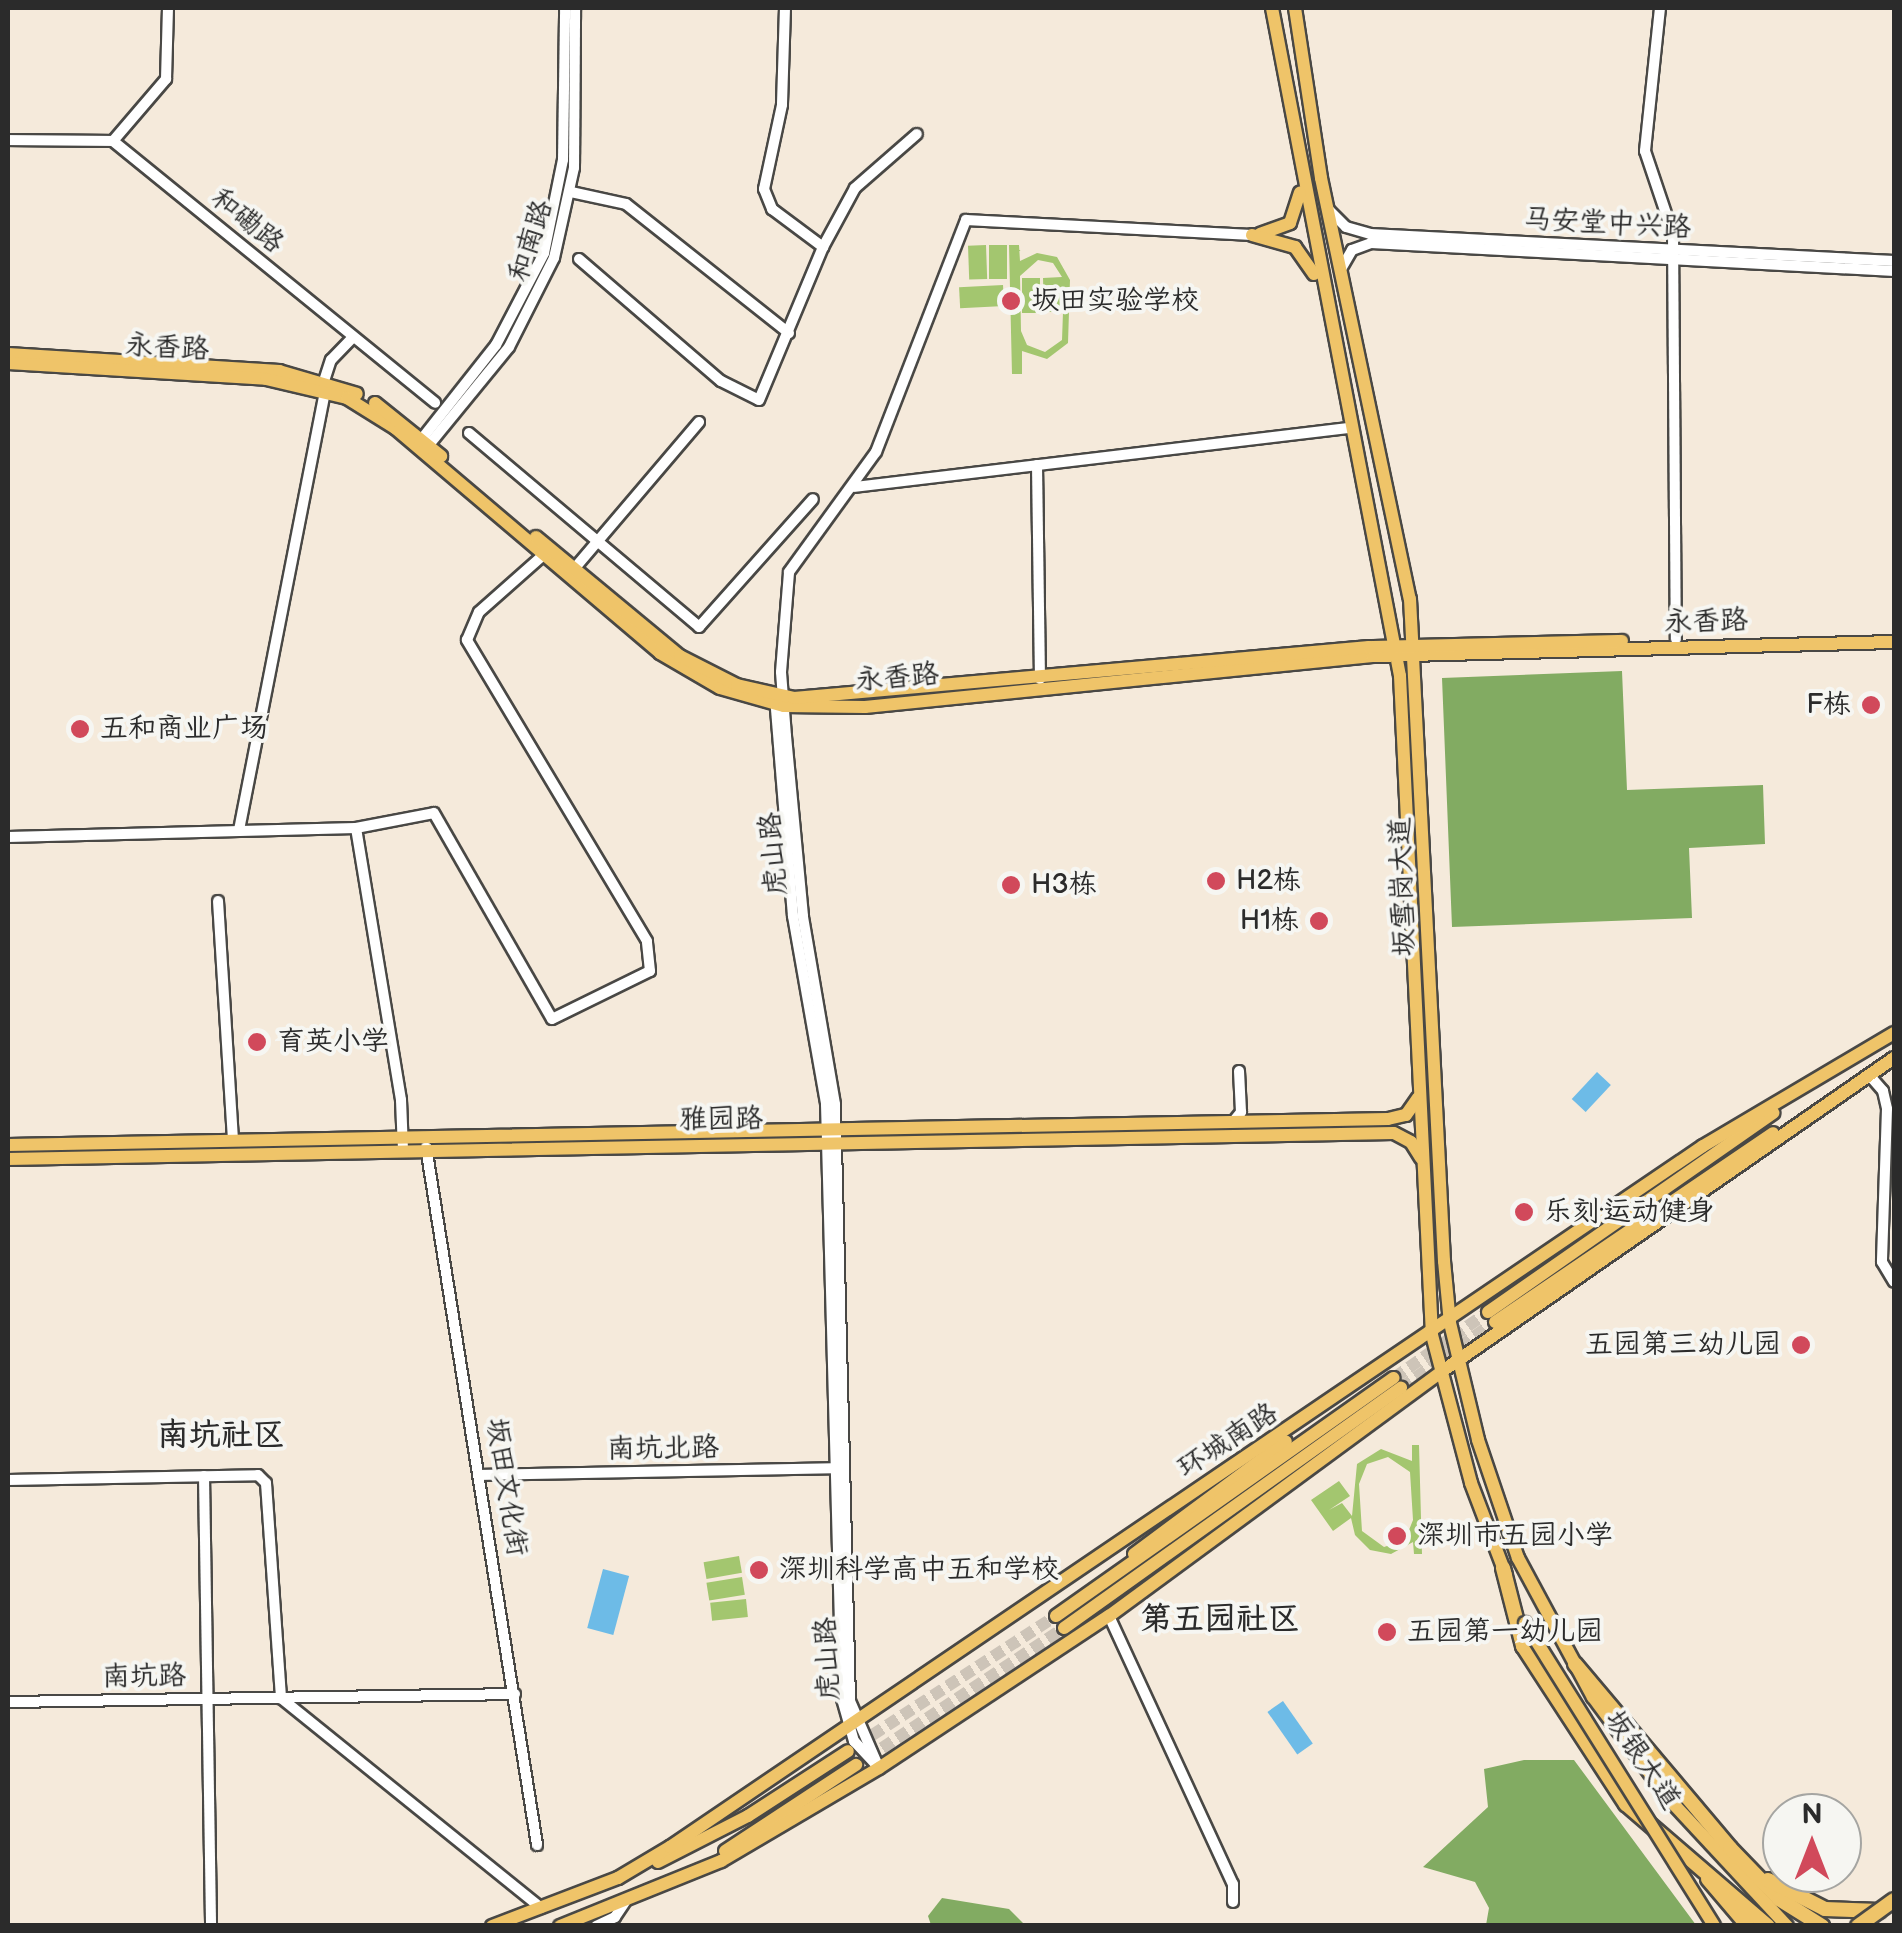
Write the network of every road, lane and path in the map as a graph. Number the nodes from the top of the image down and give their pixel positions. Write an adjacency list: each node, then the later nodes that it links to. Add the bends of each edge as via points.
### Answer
1 (168, 8): 10 (street, via 166,79)
2 (565, 8): 31 (street, 和南路, via 563,160 544,253 496,345)
3 (575, 8): 12 (street, 和南路)
4 (785, 8): 15 (street, via 782,104 764,189 772,209)
5 (1272, 8): 11 (main road, 坂雪岗大道)
6 (1295, 8): 13 (main road, 坂雪岗大道)
7 (1660, 8): 16 (street, via 1644,152 1670,221)
8 (917, 134): 15 (street, via 855,188)
9 (8, 140): 10 (street)
10 (114, 140): 23 (street, 和磡路)
11 (1301, 181): 14 (main road, via 1293,220 1278,231); 21 (main road, 坂雪岗大道)
12 (571, 192): 22 (street, via 626,204); 31 (street, 和南路, via 554,258 532,306)
13 (1327, 207): 16 (street, 马安堂中兴路, via 1346,227 1370,234); 20 (main road, 坂雪岗大道)
14 (1252, 235): 21 (main road, via 1295,246); 33 (street, 虎山路, via 966,220 884,434)
15 (823, 247): 22 (street)
16 (1673, 255): 18 (street, 马安堂中兴路); 19 (street, 马安堂中兴路); 20 (street, 马安堂中兴路, via 1371,243 1345,257); 39 (street)
17 (579, 259): 22 (street, via 721,381 759,400)
18 (1894, 261)
19 (1894, 271)
20 (1341, 275): 42 (main road, 坂雪岗大道, via 1410,599)
21 (1322, 290): 29 (main road, 坂雪岗大道)
22 (789, 334)
23 (353, 336): 26 (street, via 331,360); 27 (street, 和磡路)
24 (8, 354): 26 (main road, 永香路, via 269,370)
25 (12, 365): 26 (main road, 永香路)
26 (324, 386): 31 (main road, 永香路, via 369,400); 46 (street)
27 (435, 403)
28 (699, 422): 35 (street)
29 (1349, 428): 32 (street); 41 (main road, 坂雪岗大道)
30 (469, 433): 35 (street)
31 (422, 446): 36 (main road, 永香路)
32 (1038, 465): 33 (street); 43 (street)
33 (854, 487): 44 (street, 虎山路, via 792,562)
34 (812, 499): 35 (street, via 699,627)
35 (598, 542): 37 (street)
36 (547, 552): 37 (main road, 永香路); 44 (main road, 永香路, via 675,664 720,688); 45 (street, via 480,612 467,640 647,942 650,971 552,1019 434,813)
37 (574, 569): 44 (main road, 永香路, via 680,656)
38 (1894, 634): 39 (main road, 永香路)
39 (1676, 640): 42 (main road, 永香路)
40 (1894, 642): 42 (main road, 永香路)
41 (1392, 651): 42 (main road, 永香路); 43 (main road, 永香路); 44 (main road, 永香路, via 865,707); 54 (main road, 坂雪岗大道, via 1400,676)
42 (1415, 651): 66 (main road, 坂雪岗大道)
43 (1040, 680): 44 (main road, 永香路)
44 (779, 700): 56 (street, 虎山路, via 802,916 828,1042)
45 (356, 828): 46 (street); 61 (street)
46 (240, 830): 47 (street)
47 (8, 837)
48 (218, 902): 57 (street)
49 (1894, 1033): 50 (main road, 环城南路)
50 (1868, 1050): 53 (main road, 环城南路, via 1492,1317 1704,1175); 66 (main road, 环城南路, via 1703,1146)
51 (1894, 1058): 53 (main road, 环城南路)
52 (1239, 1071): 55 (street)
53 (1870, 1076): 65 (street, via 1887,1110 1882,1262); 68 (main road, 环城南路)
54 (1419, 1096): 55 (main road, 雅园路, via 1412,1110 1388,1120); 64 (main road, 坂雪岗大道)
55 (1236, 1118): 56 (main road, 雅园路)
56 (831, 1136): 60 (main road, 雅园路); 64 (main road, 雅园路, via 1394,1133 1412,1142); 71 (street, 虎山路)
57 (233, 1140): 59 (main road, 雅园路); 61 (main road, 雅园路)
58 (8, 1143): 59 (main road, 雅园路)
59 (73, 1143): 62 (main road)
60 (425, 1143): 61 (main road, 雅园路); 72 (street, 坂田文化街)
61 (402, 1144): 62 (main road, 雅园路)
62 (74, 1158): 63 (main road, 雅园路)
63 (11, 1160)
64 (1422, 1160): 67 (main road, 坂雪岗大道)
65 (1894, 1282)
66 (1450, 1323): 67 (main road, 环城南路); 68 (main road, 坂雪岗大道)
67 (1432, 1335): 69 (main road, 坂雪岗大道); 70 (main road, 环城南路)
68 (1458, 1360): 69 (main road, 环城南路); 81 (main road, 坂雪岗大道, via 1518,1558)
69 (1440, 1372): 75 (main road, 环城南路); 76 (main road, 坂雪岗大道)
70 (1326, 1406): 78 (main road, via 1152,1536); 86 (main road, 环城南路)
71 (840, 1468): 72 (street, 南坑北路); 86 (street, 虎山路)
72 (482, 1475): 82 (street, 坂田文化街)
73 (204, 1476): 74 (street); 83 (street); 84 (street, via 258,1475 266,1482)
74 (8, 1480)
75 (1293, 1484): 77 (main road); 79 (main road, 环城南路)
76 (1502, 1568): 80 (main road, 坂雪岗大道); 92 (highway, via 1523,1646 1582,1740 1626,1804)
77 (1147, 1570): 78 (main road, 环城南路, via 1060,1622); 78 (main road, 环城南路, via 1398,1383)
78 (1106, 1582)
79 (1110, 1616): 90 (main road, 环城南路); 98 (street, via 1232,1884)
80 (1526, 1624): 105 (main road, 坂银大道, bridge)
81 (1575, 1664): 87 (main road, 坂雪岗大道); 93 (highway, via 1675,1789)
82 (514, 1694): 84 (street, 南坑路); 91 (street, 坂田文化街)
83 (208, 1698): 84 (street, 南坑路); 85 (street, 南坑路); 101 (street)
84 (281, 1698): 99 (street)
85 (8, 1702)
86 (852, 1726): 90 (street, 虎山路); 94 (main road, 环城南路)
87 (1621, 1738): 108 (main road, 坂银大道)
88 (848, 1751): 94 (main road, 环城南路, via 716,1834)
89 (856, 1764): 95 (main road, 环城南路)
90 (879, 1768): 95 (main road, 环城南路, via 778,1832)
91 (537, 1846)
92 (1696, 1862): 106 (highway); 107 (highway)
93 (1756, 1874): 100 (highway, via 1825,1908); 109 (highway, via 1794,1911)
94 (618, 1878): 99 (main road, 环城南路)
95 (660, 1888): 97 (main road, 环城南路)
96 (1894, 1900): 110 (highway, bridge)
97 (625, 1902): 103 (main road, 环城南路); 104 (street, via 615,1918)
98 (1232, 1902)
99 (541, 1908): 102 (main road, 环城南路)
100 (1894, 1908)
101 (211, 1926)
102 (492, 1926)
103 (560, 1926)
104 (596, 1926)
105 (1714, 1926)
106 (1748, 1926)
107 (1768, 1926)
108 (1787, 1926)
109 (1822, 1926)
110 (1858, 1926)

